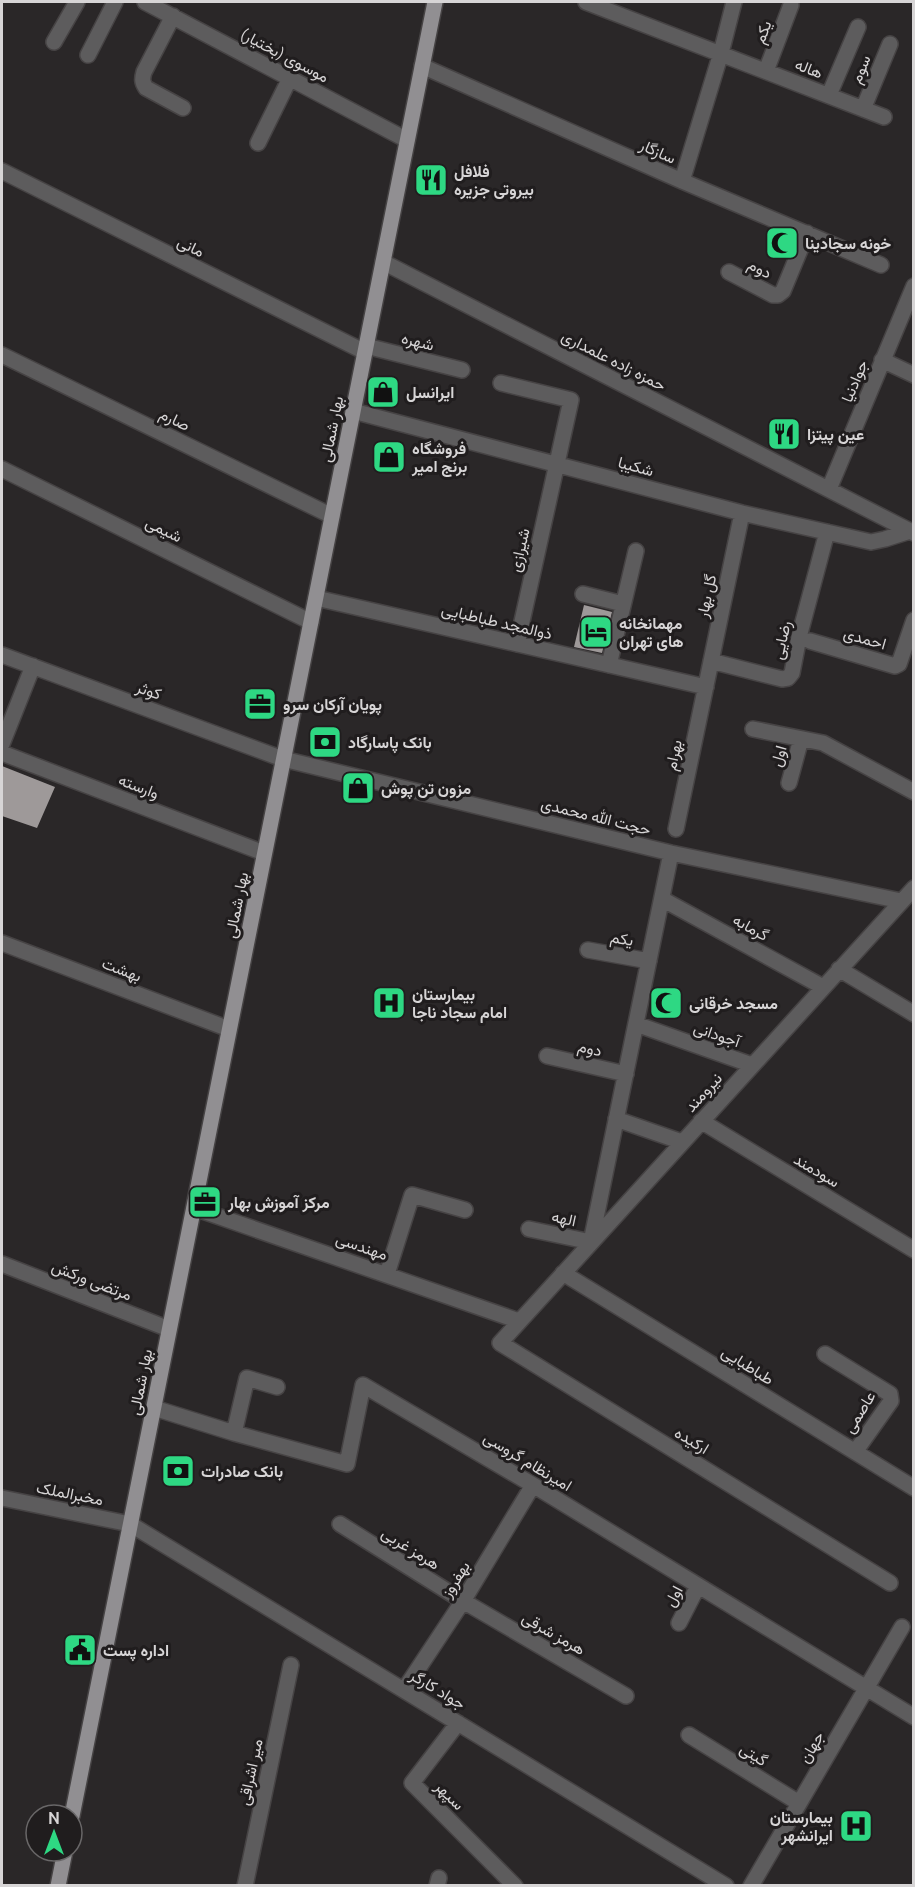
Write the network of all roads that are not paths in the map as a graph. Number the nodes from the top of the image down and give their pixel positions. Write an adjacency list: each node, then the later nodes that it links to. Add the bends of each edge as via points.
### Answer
1 (77, 2): 10 (street)
2 (115, 2): 13 (street)
3 (145, 2): 8 (street, موسوی (بختیار))
4 (435, 2): 14 (main road, بهار شمالی)
5 (586, 2): 12 (street, هاله)
6 (734, 2): 12 (street)
7 (791, 5): 15 (street, یکم)
8 (173, 16): 16 (street, موسوی (بختیار)); 18 (street, via 144,72 143,83)
9 (858, 27): 17 (street)
10 (54, 42)
11 (890, 44): 19 (street, سوم)
12 (721, 53): 15 (street, هاله); 24 (street)
13 (88, 55)
14 (422, 66): 21 (main road, بهار شمالی); 24 (street, سازگار)
15 (766, 71): 17 (street, هاله)
16 (290, 78): 21 (street, موسوی (بختیار)); 22 (street)
17 (829, 95): 19 (street, هاله)
18 (183, 108)
19 (864, 109): 20 (street, هاله)
20 (884, 117)
21 (407, 140): 26 (main road, بهار شمالی)
22 (258, 143)
23 (2, 171): 30 (street, مانی)
24 (682, 181): 25 (street, سازگار)
25 (807, 233): 27 (street, سازگار); 28 (street, دوم, via 778,295)
26 (383, 262): 30 (main road, بهار شمالی); 39 (street, حمزه زاده علمداری)
27 (881, 265)
28 (729, 272)
29 (914, 286): 32 (street, جوادنیا)
30 (365, 349): 33 (street, شهره); 36 (main road, بهار شمالی)
31 (2, 355): 41 (street, صارم)
32 (882, 360): 34 (street); 39 (street, جوادنیا)
33 (462, 370)
34 (914, 375)
35 (501, 383): 37 (street, شیرازی, via 571,400)
36 (353, 411): 37 (street, شکیبا); 41 (main road, بهار شمالی)
37 (557, 464): 40 (street, شکیبا); 51 (street, شیرازی)
38 (2, 470): 49 (street, شیمی)
39 (828, 489): 43 (street, حمزه زاده علمداری)
40 (742, 513): 42 (street, شکیبا); 53 (street, گل بهار)
41 (332, 516): 46 (main road, بهار شمالی)
42 (828, 532): 43 (street, شکیبا, via 871,542); 53 (street, رضایی, via 788,678)
43 (912, 532)
44 (636, 551): 47 (street)
45 (583, 594): 47 (street)
46 (316, 598): 49 (main road, بهار شمالی); 51 (street, ذوالمجد طباطبایی)
47 (624, 604): 54 (street)
48 (914, 620): 50 (street, احمدی, via 900,664 895,666)
49 (311, 621): 61 (main road, بهار شمالی)
50 (810, 641)
51 (517, 644): 54 (street, ذوالمجد طباطبایی)
52 (2, 655): 55 (street, کوثر)
53 (711, 661): 56 (street, گل بهار)
54 (609, 665): 56 (street, ذوالمجد طباطبایی)
55 (33, 666): 59 (street); 61 (street, کوثر)
56 (706, 687): 64 (street, بهرام)
57 (753, 729): 58 (street)
58 (801, 739): 62 (street, اول); 63 (street, via 823,743)
59 (2, 744)
60 (2, 753): 65 (street, وارسته)
61 (283, 759): 65 (main road, بهار شمالی); 66 (street, حجت الله محمدی)
62 (789, 783)
63 (913, 791)
64 (676, 829)
65 (264, 853): 77 (main road, بهار شمالی)
66 (672, 853): 68 (street); 69 (street, حجت الله محمدی)
67 (914, 888): 69 (street, نیرومند)
68 (662, 899): 72 (street); 74 (street, گرمابه)
69 (901, 901): 73 (street, نیرومند)
70 (2, 943): 77 (street, بهشت)
71 (588, 950): 72 (street, یکم)
72 (649, 961): 76 (street)
73 (839, 969): 74 (street, نیرومند); 75 (street)
74 (823, 987): 79 (street, نیرومند)
75 (914, 1014)
76 (636, 1024): 79 (street, آجودانی); 80 (street)
77 (229, 1029): 84 (main road, بهار شمالی)
78 (547, 1056): 80 (street, دوم)
79 (752, 1065): 82 (street, نیرومند)
80 (626, 1074): 81 (street)
81 (616, 1119): 83 (street); 87 (street)
82 (701, 1120): 83 (street, نیرومند); 88 (street, سودمند)
83 (682, 1142): 87 (street, نیرومند)
84 (194, 1208): 91 (street, مهندسی); 93 (main road, بهار شمالی)
85 (465, 1210): 91 (street, via 412,1195)
86 (529, 1229): 87 (street, الهه)
87 (591, 1242): 90 (street, نیرومند)
88 (914, 1250)
89 (2, 1264): 93 (street, مرتضی ورکش)
90 (563, 1273): 92 (street, نیرومند); 98 (street, طباطبایی)
91 (387, 1274): 92 (street, مهندسی)
92 (519, 1321): 104 (street, ارکیده, via 500,1343 506,1348)
93 (169, 1329): 96 (main road, بهار شمالی)
94 (825, 1354): 98 (street, عاصمی, via 891,1397)
95 (277, 1387): 97 (street, via 247,1378)
96 (154, 1408): 97 (street, امیرنظام گروسی); 102 (main road, بهار شمالی)
97 (234, 1433): 99 (street, امیرنظام گروسی, via 347,1464 363,1385)
98 (855, 1452): 100 (street, طباطبایی)
99 (533, 1485): 105 (street, امیرنظام گروسی); 106 (street, بهفروز)
100 (914, 1488)
101 (2, 1498): 102 (street, مخبرالملک)
102 (130, 1524): 111 (street, جواد کارگر); 116 (main road, بهار شمالی)
103 (340, 1524): 106 (street, هرمز غربی)
104 (890, 1583)
105 (698, 1586): 107 (street, اول); 110 (street, امیرنظام گروسی)
106 (463, 1601): 111 (street, بهفروز); 112 (street, هرمز شرقی)
107 (679, 1623)
108 (902, 1627): 110 (street, جهان)
109 (291, 1665): 120 (street, میر اشراقی)
110 (867, 1688): 113 (street, امیرنظام گروسی); 117 (street, جهان)
111 (404, 1690): 114 (street, جواد کارگر)
112 (626, 1696)
113 (914, 1717)
114 (458, 1723): 121 (street, سپهر, via 412,1783); 122 (street, جواد کارگر)
115 (689, 1735): 117 (street, گیتی)
116 (75, 1803)
117 (799, 1803): 123 (street, جهان)
118 (64, 1863): 119 (main road)
119 (61, 1885)
120 (244, 1886)
121 (515, 1886)
122 (726, 1886)
123 (751, 1886)

